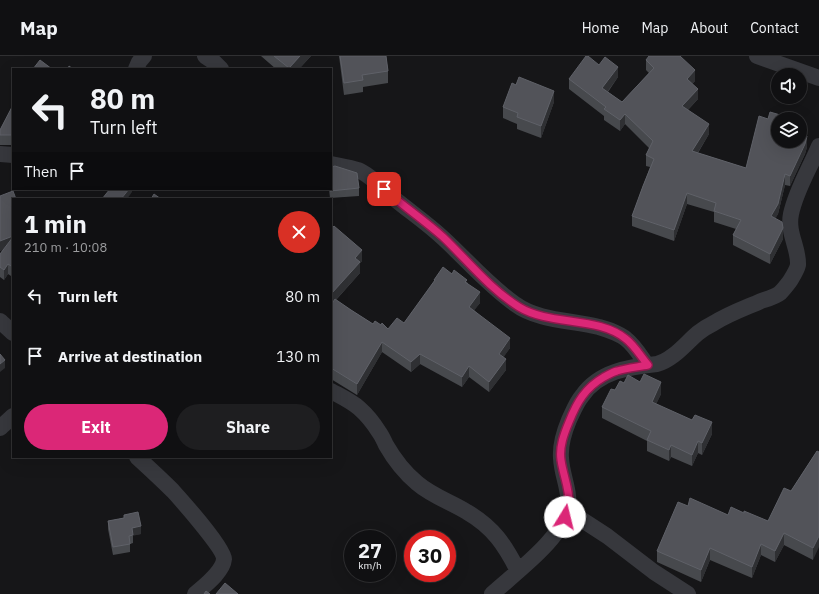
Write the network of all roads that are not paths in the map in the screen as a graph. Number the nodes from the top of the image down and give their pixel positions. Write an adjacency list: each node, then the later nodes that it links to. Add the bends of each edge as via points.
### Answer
1 (144, 56): 4 (street)
2 (205, 56): 5 (street)
3 (757, 56): 6 (street)
4 (136, 68)
5 (220, 68)
6 (819, 78)
7 (819, 146): 13 (street, via 791,212 791,232 798,264 787,285 779,294 725,316 698,333 666,361)
8 (0, 154): 9 (street)
9 (12, 155)
10 (332, 164): 13 (street, via 359,170 373,180 426,223 483,279 514,304 531,313 593,325 617,333 627,340)
11 (0, 321): 12 (street)
12 (12, 332)
13 (648, 365): 18 (street, via 610,374 595,382 578,402 567,425 561,450 569,506)
14 (332, 391): 19 (street, via 359,408 369,418 398,462 416,483 467,512 490,529 503,544)
15 (12, 417): 16 (street)
16 (0, 428)
17 (138, 458): 20 (street, via 200,522 222,553 222,567)
18 (567, 510): 19 (street, via 557,532); 22 (street)
19 (518, 571): 21 (street)
20 (194, 594)
21 (492, 594)
22 (688, 594)

